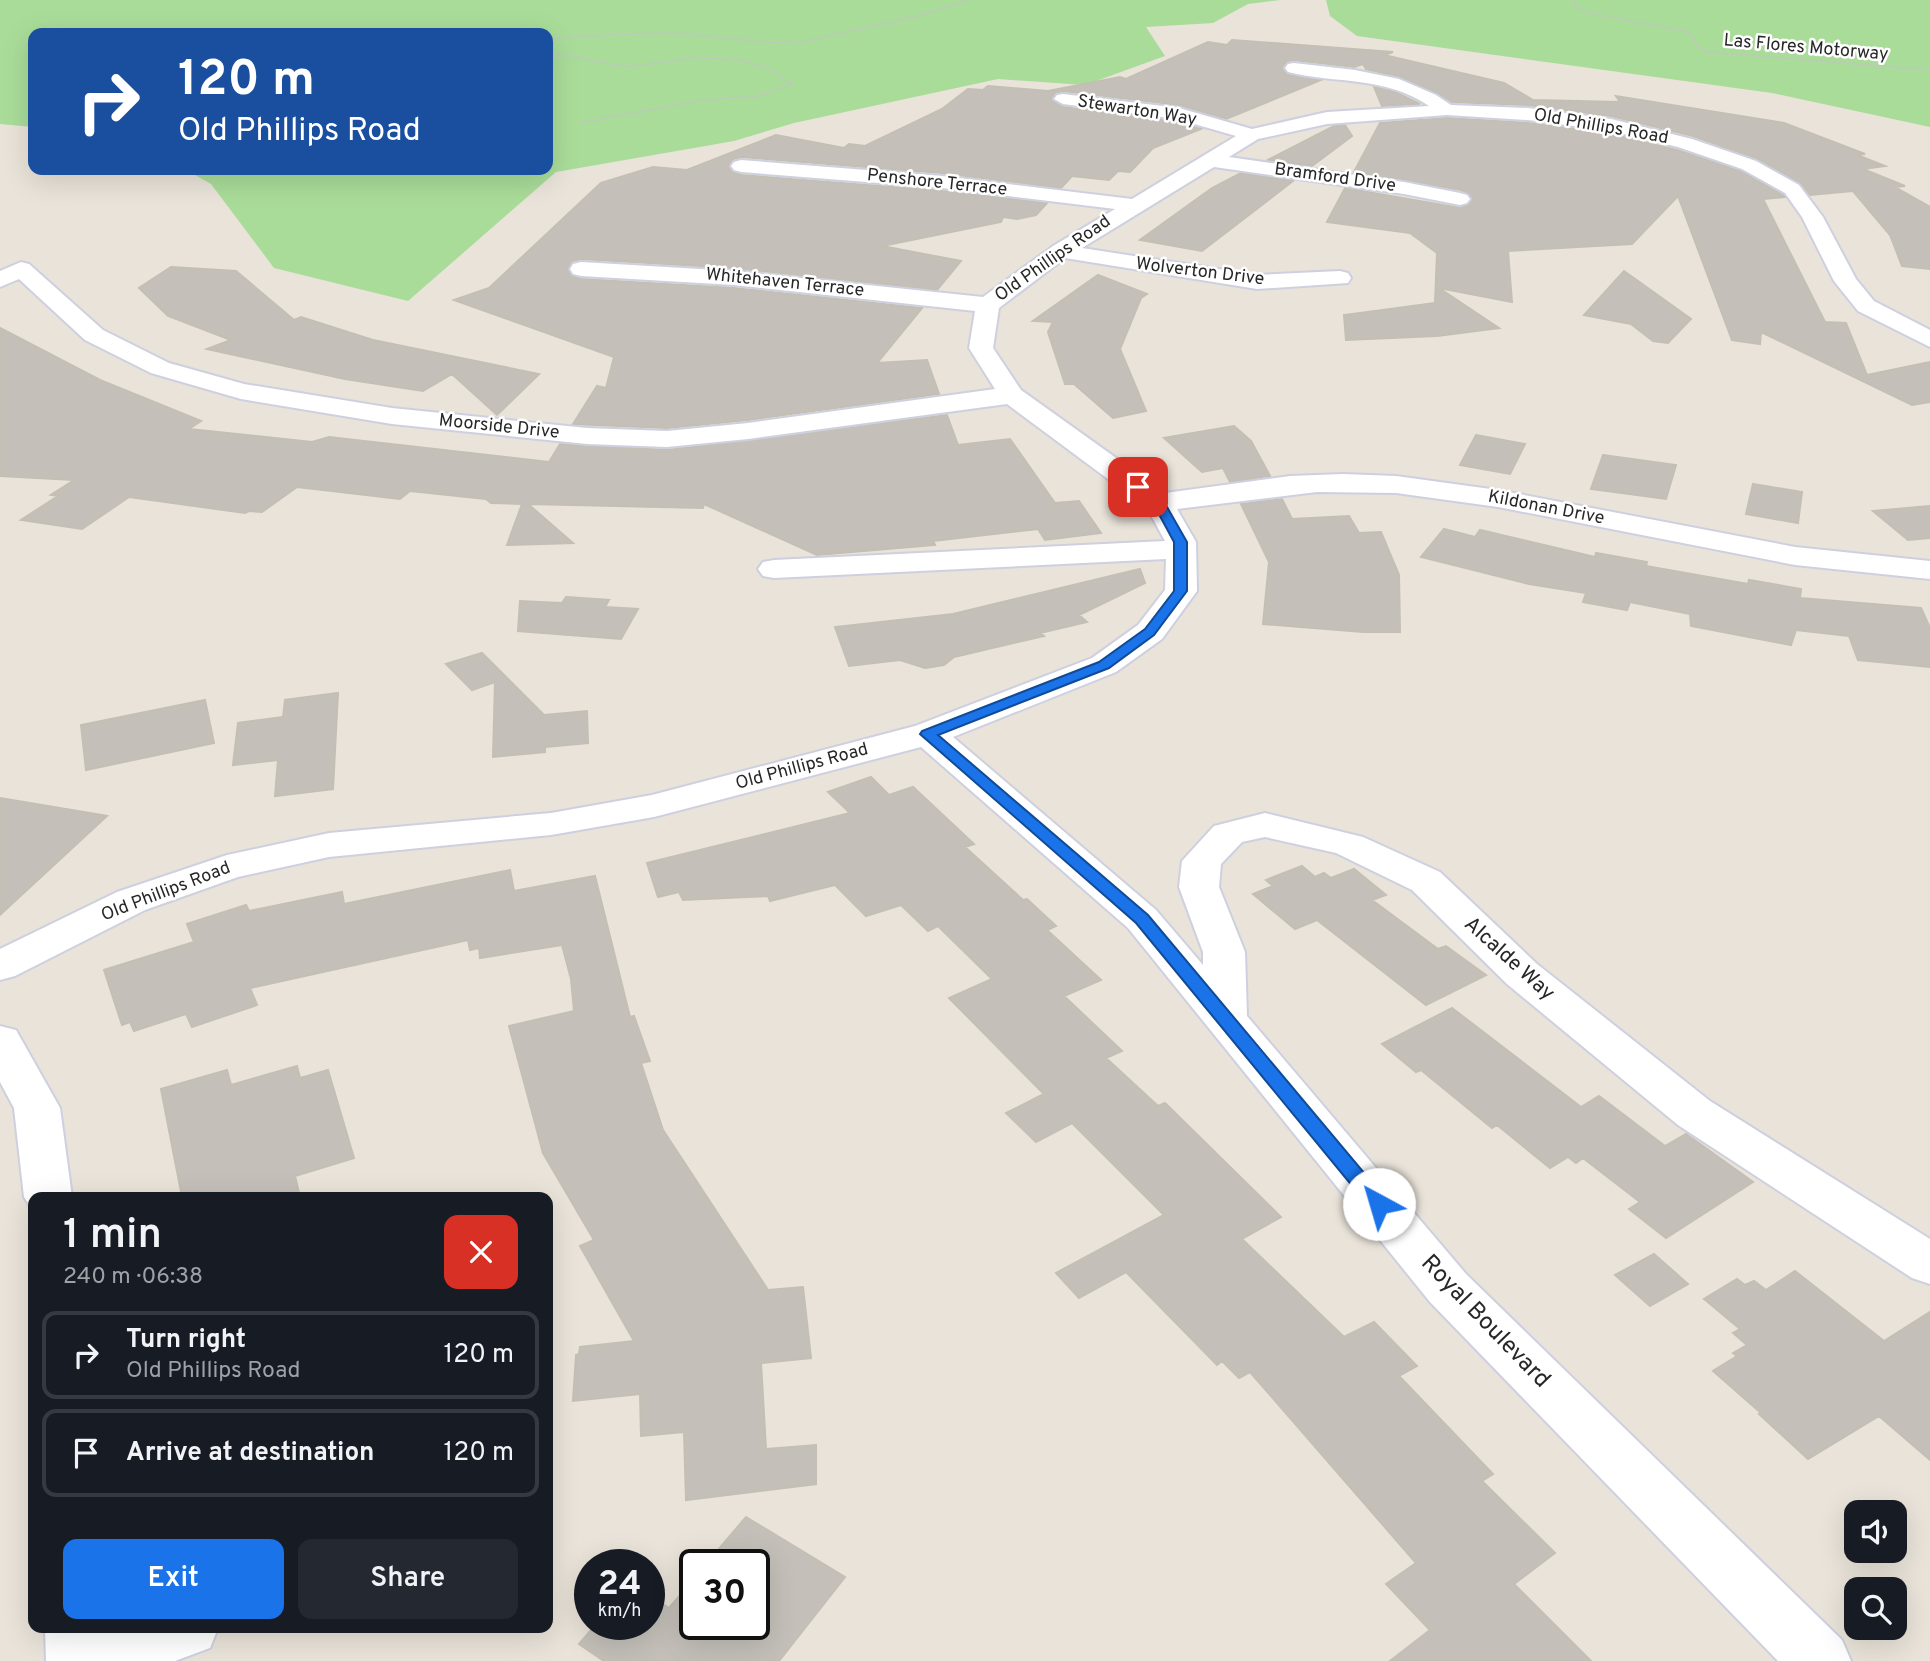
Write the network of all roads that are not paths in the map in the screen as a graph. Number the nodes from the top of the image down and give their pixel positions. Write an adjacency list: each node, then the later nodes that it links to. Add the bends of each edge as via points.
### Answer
1 (1294, 68): 3 (street, via 1405,84)
2 (1063, 99): 4 (street, Stewarton Way, via 1179,114)
3 (1447, 110): 4 (street, Old Phillips Road, via 1327,118); 14 (street, Old Phillips Road, via 1611,125 1685,142 1749,165 1792,188 1846,281 1866,306)
4 (1252, 135): 5 (street, Old Phillips Road)
5 (1209, 160): 7 (street, Bramford Drive); 8 (street, Old Phillips Road)
6 (741, 166): 8 (street, Penshore Terrace)
7 (1460, 200)
8 (1132, 205): 9 (street, Old Phillips Road)
9 (1061, 251): 12 (street, Wolverton Drive, via 1256,282); 13 (street, Old Phillips Road)
10 (582, 269): 13 (street, Whitehaven Terrace, via 782,281)
11 (11, 274): 15 (street, Moorside Drive, via 94,335 160,368 241,391 392,416 587,436 667,439)
12 (1340, 278)
13 (988, 305): 15 (street, Old Phillips Road, via 981,348)
14 (1930, 340)
15 (1012, 395): 16 (street, Old Phillips Road)
16 (1159, 503): 17 (street, Old Phillips Road); 19 (street, Kildonan Drive, via 1285,485 1369,483 1474,493 1745,547 1893,569)
17 (1181, 550): 18 (street); 20 (street, Old Phillips Road, via 1181,591 1150,632 1104,665)
18 (774, 569)
19 (1930, 570)
20 (928, 734): 21 (street, Old Phillips Road, via 654,806 551,824 330,845 227,867 131,901); 22 (street, Royal Boulevard, via 1142,919)
21 (0, 966)
22 (1225, 1016): 25 (street, Alcalde Way, via 1224,952 1199,887 1202,862 1228,834 1265,825 1349,845 1426,881 1522,974 1694,1113); 30 (street, Royal Boulevard, via 1448,1288)
23 (0, 1041): 24 (street, via 37,1108)
24 (47, 1192)
25 (1930, 1264)
26 (75, 1633): 28 (street)
27 (174, 1633): 29 (street)
28 (77, 1661)
29 (96, 1661)
30 (1820, 1661)

